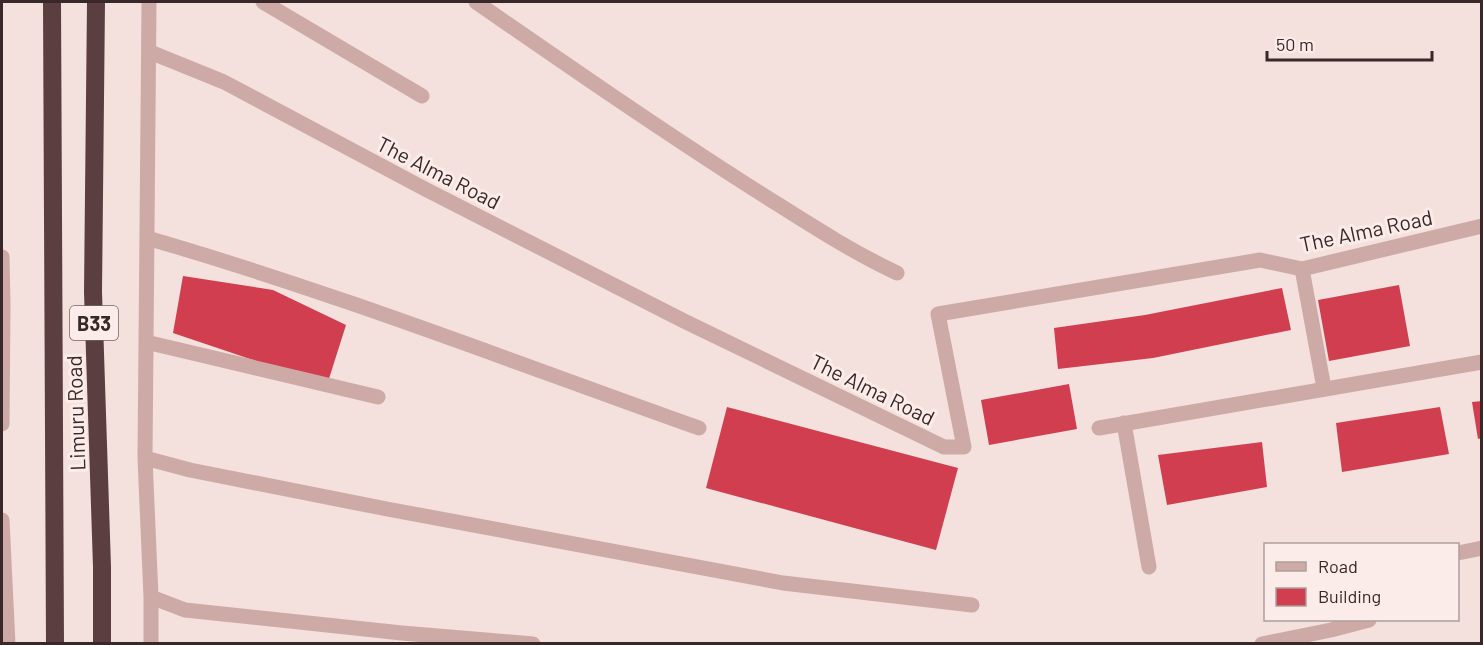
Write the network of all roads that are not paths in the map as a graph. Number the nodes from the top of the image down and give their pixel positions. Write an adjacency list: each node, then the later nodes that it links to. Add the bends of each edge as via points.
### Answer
1 (52, 2): 32 (highway, Limuru Road / B33)
2 (96, 2): 33 (highway, Limuru Road / B33, via 93,292)
3 (149, 2): 6 (street)
4 (263, 2): 7 (street)
5 (476, 2): 12 (street, via 732,175 860,256)
6 (150, 52): 9 (street); 11 (street, The Alma Road, via 224,82 684,321 944,447 964,447 938,314 1260,260)
7 (422, 96)
8 (1482, 226): 11 (street, The Alma Road)
9 (147, 238): 14 (street); 20 (street, via 363,308)
10 (2, 257): 13 (street)
11 (1302, 269): 16 (street)
12 (897, 273)
13 (2, 304): 19 (street)
14 (146, 342): 17 (street); 22 (street)
15 (1482, 362): 16 (street)
16 (1324, 388): 18 (street)
17 (378, 397)
18 (1124, 423): 21 (street); 26 (street)
19 (2, 424)
20 (699, 428)
21 (1099, 428)
22 (145, 458): 28 (street); 29 (street, via 387,509 783,583)
23 (2, 520): 27 (street)
24 (1482, 548): 25 (street)
25 (1459, 553)
26 (1149, 567)
27 (3, 571): 31 (street)
28 (151, 597): 34 (street); 35 (street, via 185,610)
29 (972, 605)
30 (1365, 621): 36 (street)
31 (8, 644)
32 (55, 644)
33 (102, 644)
34 (151, 644)
35 (533, 644)
36 (1262, 644)

